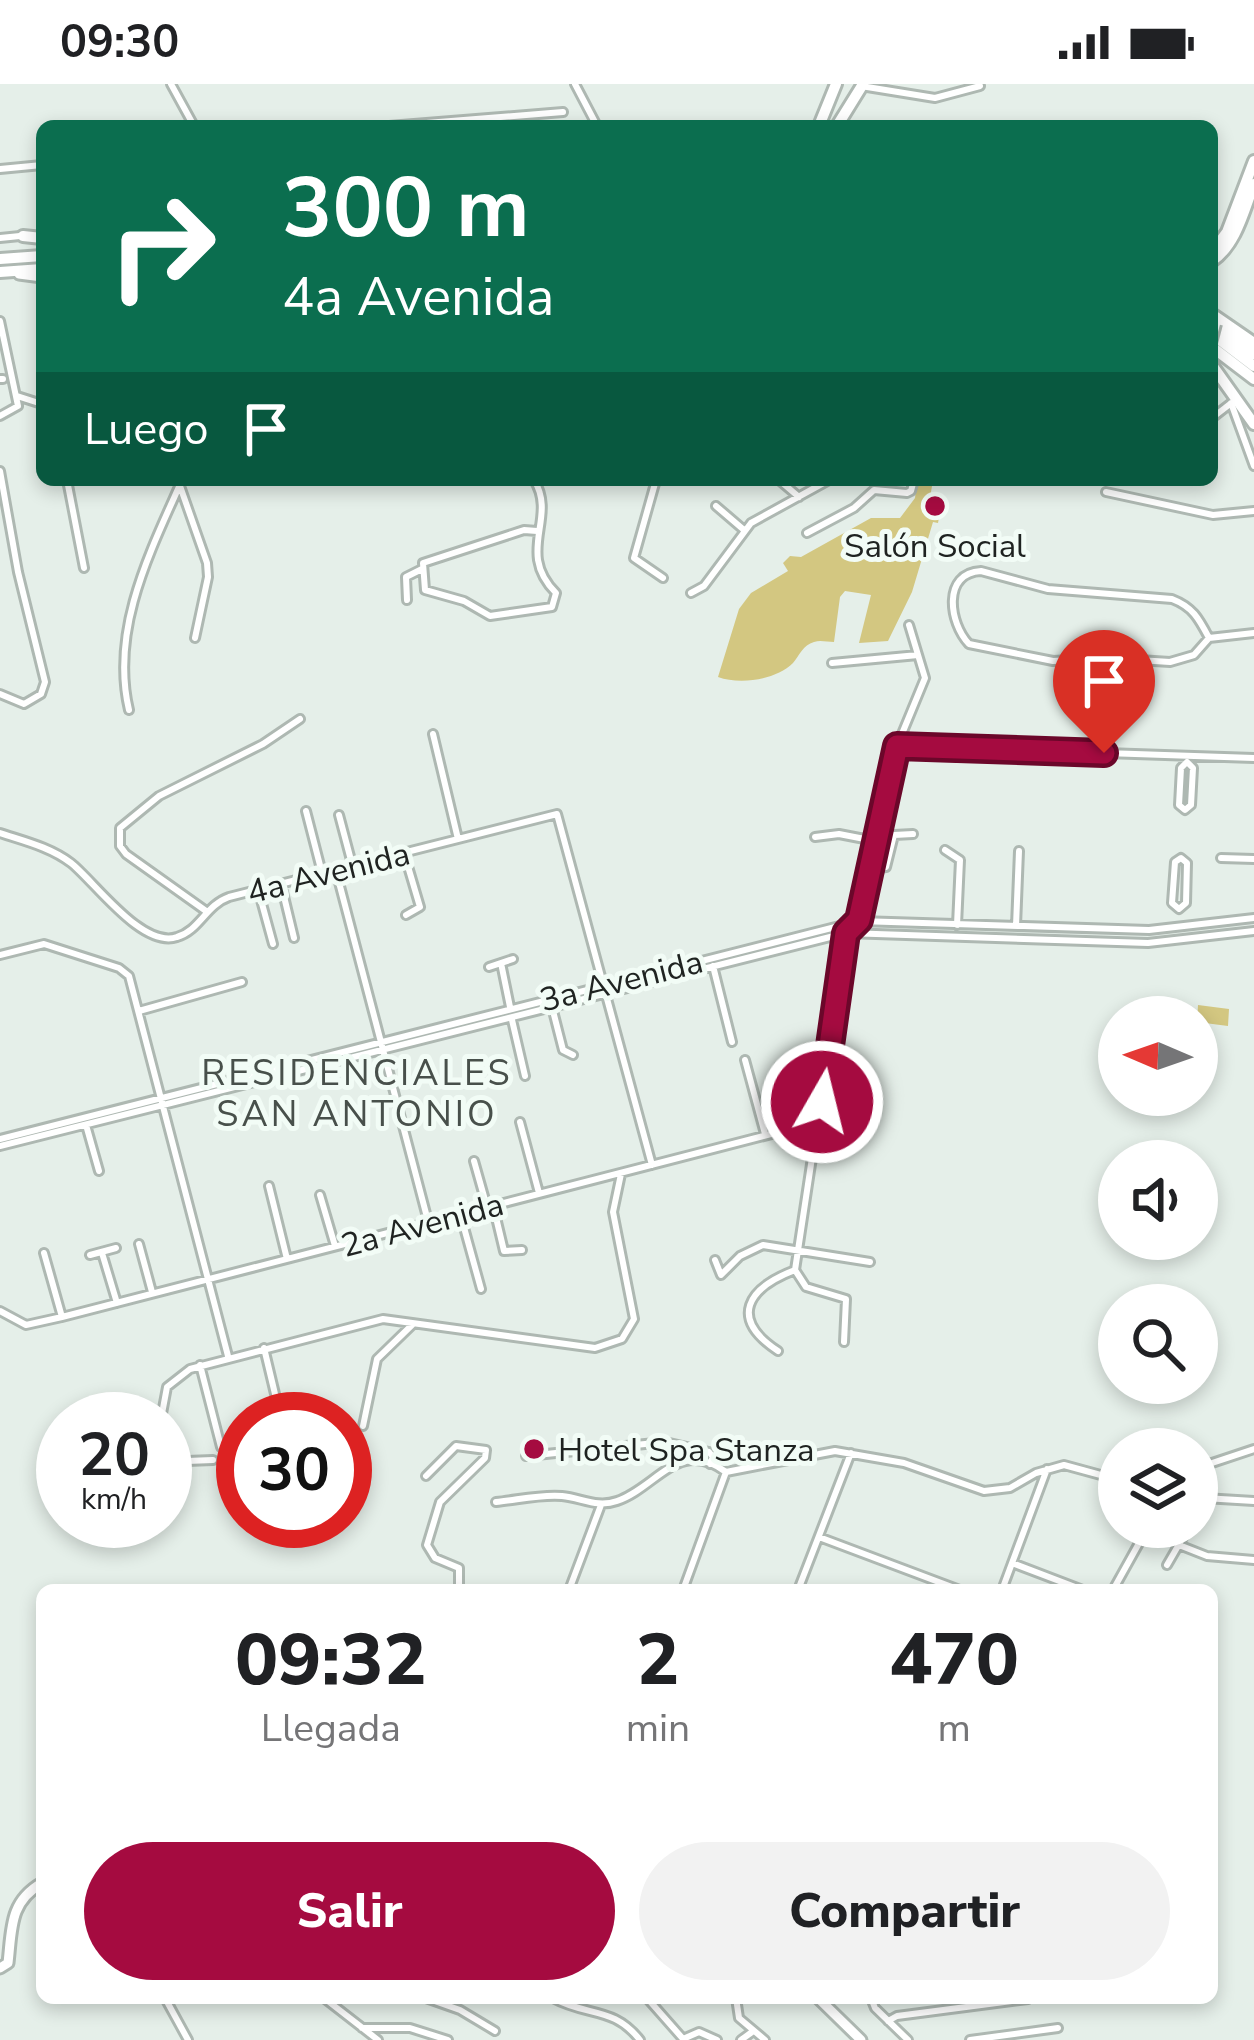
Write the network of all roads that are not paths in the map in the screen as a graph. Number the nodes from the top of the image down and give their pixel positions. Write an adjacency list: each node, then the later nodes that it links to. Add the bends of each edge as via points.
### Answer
1 (171, 84): 7 (street)
2 (575, 84): 9 (street)
3 (836, 84): 10 (main road)
4 (860, 85): 5 (street, via 935,98); 11 (main road)
5 (980, 86)
6 (563, 112): 8 (street)
7 (191, 120)
8 (464, 120)
9 (594, 120)
10 (821, 120)
11 (841, 120)
12 (1254, 161): 19 (main road)
13 (36, 166): 14 (street)
14 (0, 169)
15 (1254, 184): 20 (main road)
16 (23, 236): 17 (main road); 18 (street)
17 (36, 237)
18 (0, 238)
19 (1218, 250)
20 (1218, 253)
21 (36, 258): 22 (main road)
22 (1, 268): 23 (main road)
23 (36, 272)
24 (0, 321): 34 (street)
25 (1218, 330): 29 (main road)
26 (1218, 331): 30 (main road)
27 (1218, 332): 31 (main road)
28 (1218, 333): 33 (main road)
29 (1254, 343)
30 (1254, 354)
31 (1254, 366)
32 (1218, 374): 35 (main road)
33 (1254, 379)
34 (17, 396): 36 (street); 38 (street, via 18,409)
35 (1234, 400): 37 (street); 39 (main road); 40 (street)
36 (36, 402)
37 (1218, 413)
38 (0, 416)
39 (1254, 424)
40 (1254, 466)
41 (0, 471): 50 (street)
42 (68, 486): 58 (street)
43 (180, 486): 70 (street, via 135,600 120,667)
44 (182, 486): 65 (street, via 208,577)
45 (538, 486): 56 (street)
46 (654, 486): 60 (street, via 634,558)
47 (786, 486): 52 (street)
48 (818, 486): 52 (street)
49 (912, 486): 57 (street, via 907,493 874,490)
50 (2, 489): 69 (street, via 45,682 24,704)
51 (1106, 493): 54 (street, via 1213,515)
52 (799, 497): 55 (street)
53 (716, 506): 55 (street)
54 (1254, 511)
55 (744, 530): 61 (street)
56 (537, 531): 59 (street, via 473,544); 59 (street, via 540,578 556,593 547,609 485,615 425,590)
57 (807, 533)
58 (83, 568)
59 (422, 568): 62 (street, via 406,577)
60 (663, 578)
61 (691, 593)
62 (407, 600)
63 (908, 626): 67 (street)
64 (1254, 633): 66 (street)
65 (195, 638)
66 (1209, 638): 66 (street, via 1196,614 1172,599 1048,589 981,571 961,577 952,600 964,640 1030,658 1169,662 1194,655)
67 (920, 655): 68 (street); 73 (street, via 926,678)
68 (832, 663)
69 (0, 694)
70 (129, 710)
71 (300, 719): 95 (street, via 159,796 120,828 126,854)
72 (433, 734): 81 (street)
73 (897, 746): 75 (street); 82 (street)
74 (1254, 758): 75 (street)
75 (1187, 759): 75 (street, via 1180,768 1185,810 1191,805)
76 (306, 811): 91 (street)
77 (339, 815): 88 (street)
78 (0, 833): 95 (street, 4a Avenida, via 68,861 114,908 166,939)
79 (913, 834): 89 (street, via 894,835 886,867)
80 (815, 837): 82 (street)
81 (458, 839): 85 (street, 4a Avenida); 113 (street, 4a Avenida, via 557,814)
82 (874, 842): 89 (street)
83 (945, 850): 99 (street, via 960,860)
84 (1019, 851): 100 (street)
85 (404, 853): 88 (street, 4a Avenida); 96 (street, via 420,907)
86 (1221, 857): 87 (street)
87 (1254, 859)
88 (352, 864): 90 (street, 4a Avenida)
89 (871, 869): 98 (street)
90 (335, 870): 91 (street, 4a Avenida); 120 (street)
91 (322, 873): 92 (street, 4a Avenida)
92 (281, 884): 93 (street, 4a Avenida); 105 (street)
93 (258, 890): 95 (street, 4a Avenida); 106 (street)
94 (1179, 909): 94 (street, via 1186,903 1184,858 1175,862 1172,903); 101 (street)
95 (206, 911)
96 (406, 915)
97 (1254, 918): 101 (street, 3a Avenida)
98 (859, 920): 99 (street, 3a Avenida); 103 (street); 104 (street, 3a Avenida)
99 (957, 925): 100 (street, 3a Avenida)
100 (1016, 926): 101 (street, 3a Avenida)
101 (1180, 928)
102 (1254, 932): 103 (street, 3a Avenida, via 1148,943)
103 (846, 933): 104 (street, 3a Avenida); 126 (street)
104 (821, 935): 110 (street, 3a Avenida); 113 (street, 3a Avenida)
105 (294, 938)
106 (273, 944)
107 (0, 955): 116 (street, via 44,944 125,970)
108 (513, 959): 109 (street)
109 (501, 963): 111 (street); 115 (street)
110 (713, 966): 113 (street, 3a Avenida); 119 (street)
111 (489, 967)
112 (242, 982): 116 (street)
113 (606, 988): 114 (street, 3a Avenida); 131 (street)
114 (553, 1002): 115 (street, 3a Avenida); 117 (street, 3a Avenida); 121 (street, via 563,1050)
115 (510, 1008): 117 (street); 118 (street, 3a Avenida)
116 (140, 1011): 124 (street)
117 (512, 1018): 118 (street, 3a Avenida); 123 (street)
118 (453, 1028): 120 (street, 3a Avenida)
119 (732, 1042)
120 (383, 1045): 124 (street, 3a Avenida); 139 (street)
121 (573, 1055)
122 (745, 1060): 128 (street)
123 (525, 1076)
124 (162, 1101): 127 (street, 3a Avenida); 129 (street, 3a Avenida); 152 (street)
125 (520, 1122): 135 (street)
126 (818, 1122): 128 (street, 2a Avenida); 144 (street)
127 (86, 1125): 129 (street, 3a Avenida); 132 (street)
128 (765, 1134): 131 (street, 2a Avenida)
129 (0, 1143)
130 (474, 1161): 137 (street)
131 (652, 1165): 133 (street, 2a Avenida)
132 (99, 1171)
133 (621, 1174): 135 (street, 2a Avenida); 158 (street, via 613,1212 634,1318 622,1339 595,1348)
134 (268, 1186): 148 (street)
135 (539, 1193): 137 (street, 2a Avenida)
136 (320, 1195): 141 (street)
137 (490, 1206): 138 (street, 2a Avenida); 143 (street, via 504,1251)
138 (460, 1213): 139 (street, 2a Avenida); 153 (street)
139 (428, 1221): 141 (street, 2a Avenida)
140 (139, 1244): 154 (street)
141 (335, 1246): 148 (street, 2a Avenida)
142 (116, 1248): 145 (street)
143 (522, 1250)
144 (800, 1251): 149 (street, via 755,1246 721,1275); 150 (street); 151 (street)
145 (102, 1252): 147 (street); 155 (street)
146 (44, 1253): 157 (street)
147 (90, 1255)
148 (287, 1259): 152 (street, 2a Avenida)
149 (715, 1260)
150 (870, 1262)
151 (795, 1270): 159 (street, via 806,1287 846,1299); 161 (street, via 760,1291 746,1313)
152 (208, 1279): 154 (street, 2a Avenida); 162 (street)
153 (481, 1289)
154 (152, 1292): 155 (street, 2a Avenida)
155 (117, 1303): 157 (street, 2a Avenida)
156 (0, 1311): 157 (street, 2a Avenida, via 26,1325)
157 (62, 1317)
158 (413, 1324): 160 (street, via 383,1318); 166 (street, via 377,1359)
159 (844, 1342)
160 (264, 1348): 162 (street); 165 (street)
161 (778, 1351)
162 (229, 1358): 163 (street)
163 (200, 1365): 164 (street); 167 (street)
164 (165, 1392)
165 (275, 1392)
166 (370, 1392)
167 (216, 1427)
168 (1254, 1449): 173 (street)
169 (851, 1454): 175 (street, via 984,1492); 176 (street); 183 (street)
170 (526, 1456): 174 (street, via 664,1442 709,1452)
171 (213, 1460): 172 (street)
172 (192, 1461)
173 (1218, 1461)
174 (710, 1464): 176 (street); 182 (street, via 674,1464)
175 (1047, 1469): 177 (street, via 1072,1465); 188 (street)
176 (726, 1472): 192 (street)
177 (1098, 1473)
178 (426, 1476): 190 (street, via 456,1446 486,1450 440,1502 427,1545 459,1568)
179 (1218, 1499): 180 (street)
180 (1254, 1501)
181 (496, 1502): 182 (street, via 563,1496)
182 (601, 1505): 191 (street)
183 (819, 1537): 193 (street); 194 (street)
184 (1136, 1548): 197 (street)
185 (1177, 1548): 189 (street)
186 (1184, 1548): 187 (street)
187 (1254, 1560)
188 (1012, 1563): 195 (street); 196 (street)
189 (1167, 1564)
190 (459, 1584)
191 (571, 1584)
192 (685, 1584)
193 (800, 1584)
194 (940, 1584)
195 (1004, 1584)
196 (1067, 1584)
197 (1116, 1584)
198 (36, 1887): 199 (street, via 13,1914 8,1963)
199 (0, 1968)
200 (168, 2004): 214 (street)
201 (332, 2004): 210 (street)
202 (443, 2004): 212 (street)
203 (565, 2004): 217 (street, via 613,2015)
204 (651, 2004): 218 (street)
205 (737, 2004): 213 (street)
206 (824, 2004): 222 (street)
207 (875, 2004): 209 (street)
208 (995, 2004): 209 (street)
209 (888, 2021): 223 (street)
210 (362, 2028): 215 (street); 216 (street)
211 (1058, 2028): 224 (street)
212 (495, 2031)
213 (752, 2032): 220 (street); 221 (street)
214 (188, 2040)
215 (378, 2040)
216 (448, 2040)
217 (640, 2040)
218 (684, 2040): 219 (street, via 699,2032)
219 (717, 2040)
220 (741, 2040)
221 (765, 2040)
222 (861, 2040)
223 (908, 2040)
224 (970, 2040)

